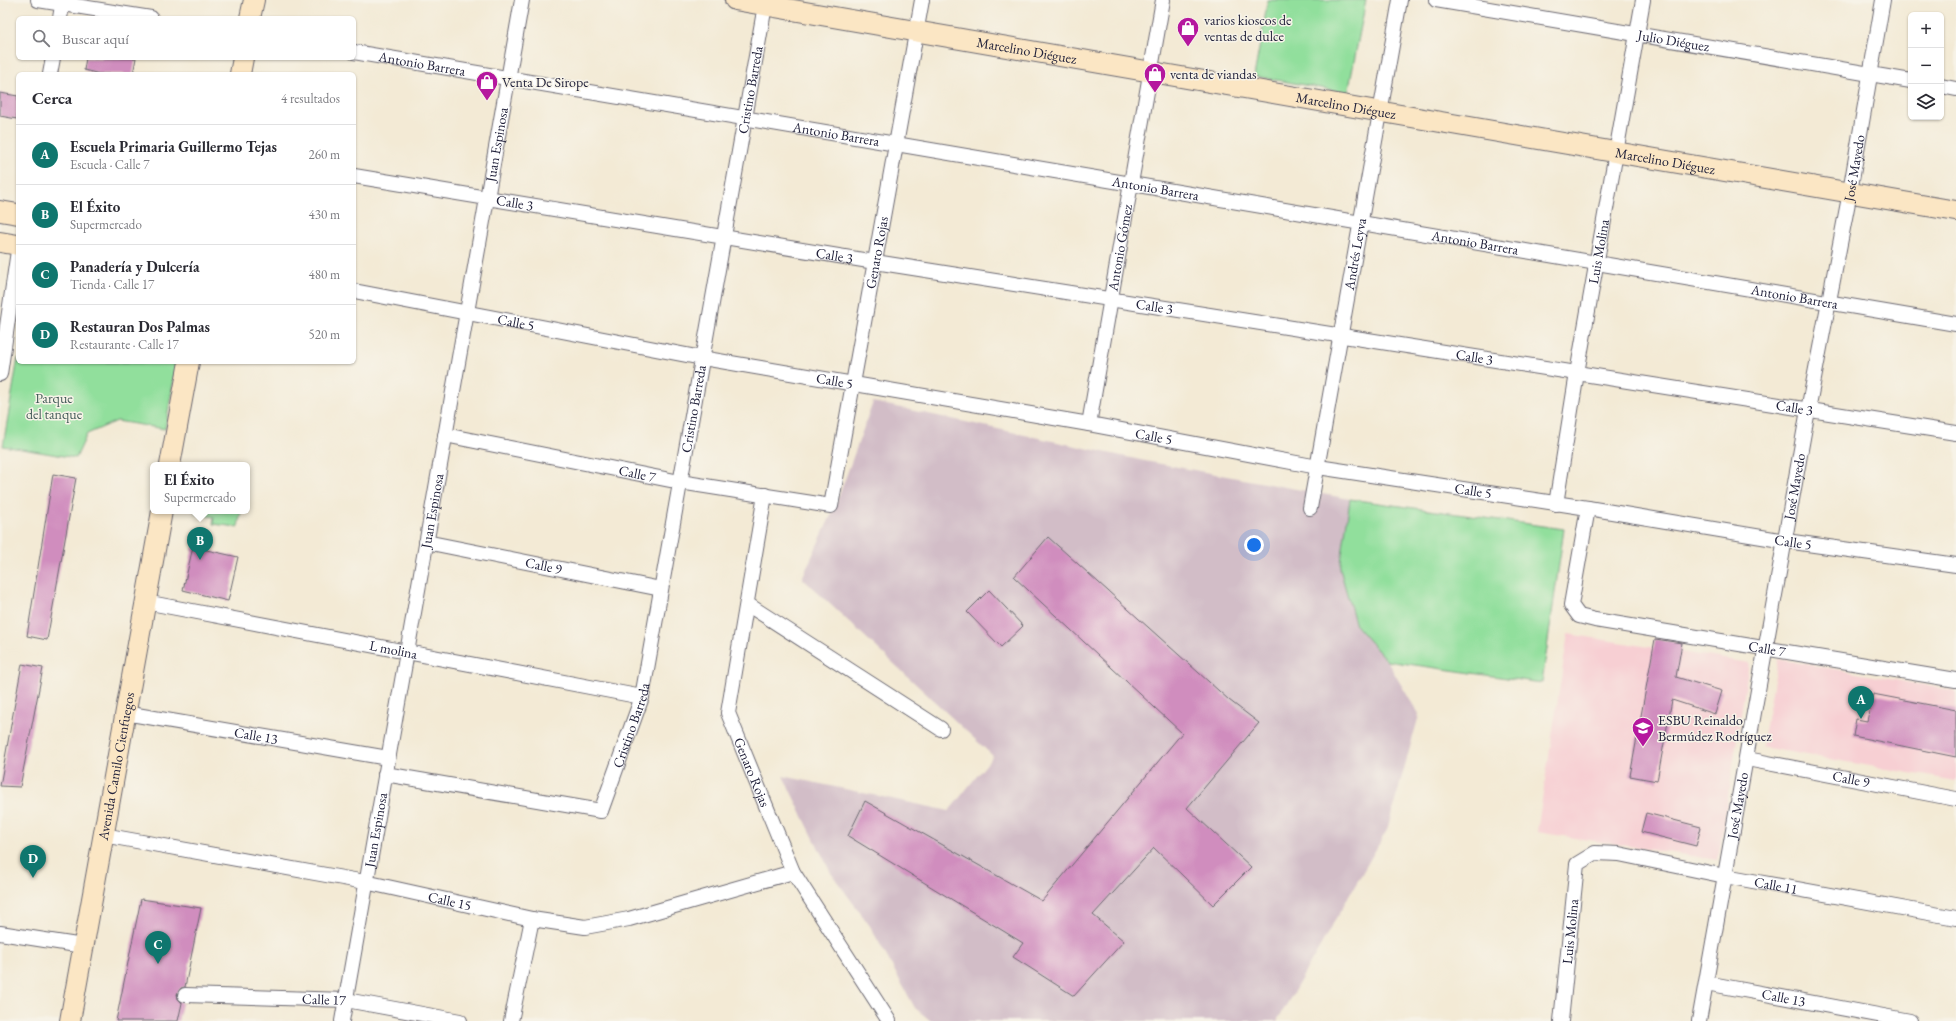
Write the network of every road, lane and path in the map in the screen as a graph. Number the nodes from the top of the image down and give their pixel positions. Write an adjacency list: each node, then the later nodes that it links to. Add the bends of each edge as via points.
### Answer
1 (38, 0): 11 (street)
2 (254, 0): 15 (street)
3 (522, 0): 25 (street, Juan Espinosa)
4 (735, 0): 12 (street, Marcelino Diéguez)
5 (922, 0): 16 (street, Genaro Rojas)
6 (1163, 0): 21 (street, Antonio Gómez)
7 (1400, 0): 29 (street, Andrés Leyva)
8 (1436, 0): 17 (street, Julio Diéguez)
9 (1643, 0): 17 (street, Luis Molina)
10 (1883, 0): 24 (street, José Mayedo)
11 (63, 2): 13 (street); 14 (street)
12 (765, 3): 16 (street, Marcelino Diéguez); 30 (street, Cristino Barreda)
13 (60, 16)
14 (140, 16)
15 (250, 16)
16 (917, 30): 21 (street, Marcelino Diéguez); 31 (street, Genaro Rojas)
17 (1637, 34): 24 (street, Julio Diéguez); 32 (street, Luis Molina)
18 (356, 52): 25 (street, Antonio Barrera)
19 (53, 60): 22 (street)
20 (243, 60): 23 (street)
21 (1150, 71): 29 (street, Marcelino Diéguez); 34 (street, Antonio Gómez)
22 (50, 72)
23 (240, 72)
24 (1870, 74): 26 (street, Julio Diéguez); 35 (street, José Mayedo)
25 (508, 78): 30 (street, Antonio Barrera); 36 (street, Juan Espinosa)
26 (1908, 80)
27 (1944, 87): 28 (street)
28 (1956, 89)
29 (1382, 111): 32 (street, Marcelino Diéguez); 40 (street, Andrés Leyva)
30 (744, 120): 31 (street, Antonio Barrera); 41 (street, Cristino Barreda)
31 (896, 145): 34 (street, Antonio Barrera); 44 (street, Genaro Rojas)
32 (1616, 151): 35 (street, Marcelino Diéguez); 45 (street, Luis Molina)
33 (356, 176): 36 (street, Calle 3)
34 (1131, 184): 40 (street, Antonio Barrera); 48 (street, Antonio Gómez)
35 (1850, 192): 38 (street, Marcelino Diéguez); 49 (street, José Mayedo)
36 (487, 198): 41 (street, Calle 3); 50 (street, Juan Espinosa)
37 (0, 211): 39 (street)
38 (1956, 211)
39 (16, 214)
40 (1361, 223): 45 (street, Antonio Barrera); 52 (street, Andrés Leyva)
41 (724, 237): 44 (street, Calle 3); 53 (street, Cristino Barreda)
42 (0, 242): 43 (street)
43 (16, 245)
44 (875, 262): 48 (street, Calle 3); 57 (street, Genaro Rojas)
45 (1597, 263): 49 (street, Antonio Barrera); 55 (street, Luis Molina)
46 (16, 265): 56 (street)
47 (356, 291): 50 (street, Calle 5)
48 (1111, 298): 52 (street, Calle 3); 59 (street, Antonio Gómez)
49 (1830, 303): 51 (street, Antonio Barrera); 58 (street, José Mayedo)
50 (466, 312): 53 (street, Calle 5); 61 (street, Juan Espinosa)
51 (1956, 324)
52 (1342, 335): 55 (street, Calle 3); 63 (street, Andrés Leyva)
53 (702, 358): 57 (street, Calle 5); 64 (street, Cristino Barreda)
54 (189, 364): 62 (street)
55 (1577, 373): 58 (street, Calle 3); 66 (street, Luis Molina)
56 (0, 374)
57 (853, 384): 59 (street, Calle 5); 67 (street, Genaro Rojas)
58 (1808, 410): 60 (street, Calle 3); 71 (street, José Mayedo)
59 (1088, 424): 63 (street, Calle 5)
60 (1956, 434)
61 (444, 435): 64 (street, Calle 7); 72 (street, Juan Espinosa)
62 (171, 462)
63 (1318, 467): 66 (street, Calle 5); 68 (street, Andrés Leyva)
64 (680, 482): 65 (street, Calle 7); 74 (street, Cristino Barreda)
65 (765, 495): 67 (street, Calle 7); 76 (street, Genaro Rojas)
66 (1556, 504): 69 (street, Calle 5)
67 (831, 506)
68 (1310, 508)
69 (1588, 508): 71 (street, Calle 5); 77 (street, Calle 7, via 1571,605 1579,616)
70 (161, 514): 75 (street, Avenida Camilo Cienfuegos)
71 (1786, 541): 73 (street, Calle 5); 77 (street, José Mayedo)
72 (426, 542): 74 (street, Calle 9); 78 (street, Juan Espinosa)
73 (1956, 565)
74 (661, 589): 80 (street, Cristino Barreda)
75 (145, 602): 78 (street, L molina); 81 (street, Avenida Camilo Cienfuegos)
76 (747, 604): 82 (street); 89 (street, Genaro Rojas, via 728,713)
77 (1767, 648): 79 (street, Calle 7); 84 (street, José Mayedo)
78 (406, 650): 80 (street, L molina); 83 (street, Juan Espinosa)
79 (1956, 680)
80 (642, 696): 85 (street, Cristino Barreda, via 601,811)
81 (125, 714): 83 (street, Calle 13); 87 (street, Avenida Camilo Cienfuegos)
82 (940, 729)
83 (388, 758): 85 (street, Juan Espinosa)
84 (1746, 759): 86 (street, Calle 9); 90 (street, José Mayedo)
85 (385, 774): 91 (street, Juan Espinosa)
86 (1956, 799)
87 (103, 835): 91 (street, Calle 15); 95 (street, Avenida Camilo Cienfuegos)
88 (1595, 853): 90 (street, Calle 11, via 1619,854); 104 (street, Luis Molina, via 1577,864)
89 (793, 872): 92 (street, Calle 15, via 629,919 585,927); 103 (street, Genaro Rojas)
90 (1725, 876): 93 (street, Calle 11); 96 (street, José Mayedo)
91 (365, 882): 92 (street, Calle 15); 98 (street, Juan Espinosa)
92 (532, 918): 102 (street)
93 (1956, 918)
94 (0, 933): 95 (street)
95 (84, 946): 99 (street, Avenida Camilo Cienfuegos)
96 (1706, 983): 105 (street, José Mayedo); 106 (street, Calle 13)
97 (185, 995): 98 (street, Calle 17)
98 (346, 1000): 100 (street, Juan Espinosa); 101 (street, Calle 17)
99 (70, 1021)
100 (342, 1021)
101 (460, 1021)
102 (512, 1021)
103 (889, 1021)
104 (1561, 1021)
105 (1699, 1021)
106 (1910, 1021)

